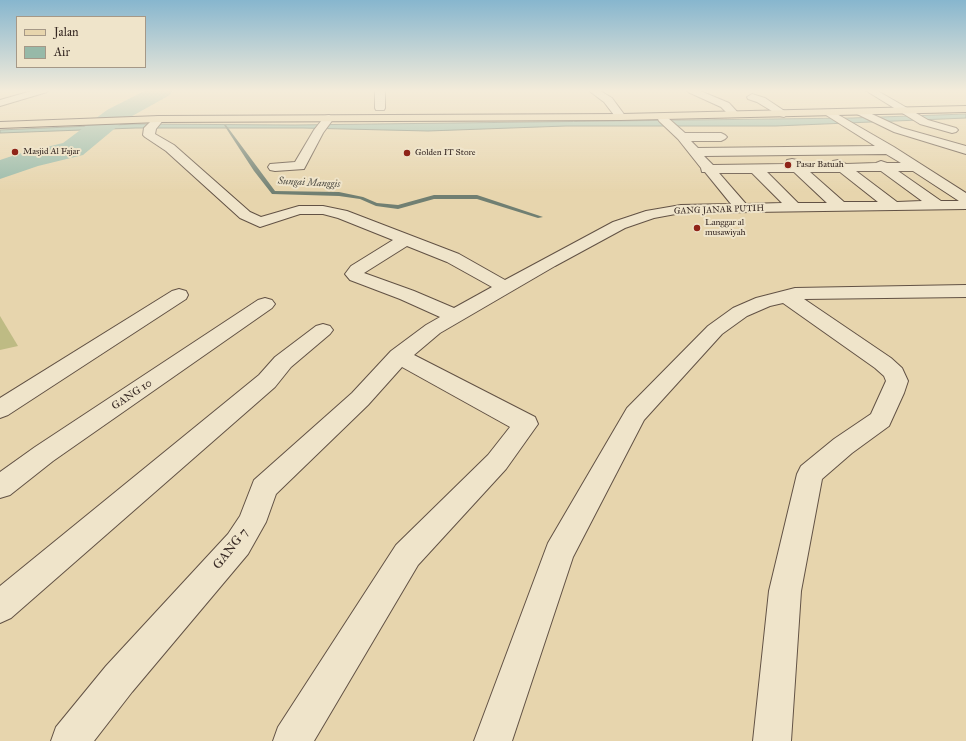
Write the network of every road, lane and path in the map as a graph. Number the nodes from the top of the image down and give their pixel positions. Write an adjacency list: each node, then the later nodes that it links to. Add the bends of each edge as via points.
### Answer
1 (155, 124): 37 (street, via 149,135 170,148 245,215 258,222 294,211 323,210 342,214)
2 (324, 124): 23 (street, via 300,166)
3 (0, 125): 4 (main road)
4 (11, 125)
5 (669, 125): 12 (street)
6 (841, 125): 16 (street, via 867,136); 20 (street)
7 (887, 125): 17 (street, via 909,134)
8 (935, 125): 10 (street)
9 (705, 127): 13 (street)
10 (960, 132)
11 (803, 136): 19 (street)
12 (682, 137): 13 (street); 21 (street)
13 (715, 137): 14 (street); 22 (street)
14 (734, 137)
15 (763, 137): 18 (street)
16 (890, 150): 20 (street); 25 (street)
17 (966, 150)
18 (779, 151): 19 (street); 22 (street); 27 (street)
19 (822, 151): 20 (street); 28 (street)
20 (861, 151): 24 (street)
21 (694, 152): 22 (street); 29 (street)
22 (729, 152): 26 (street)
23 (275, 167)
24 (884, 167): 25 (street); 28 (street); 34 (street)
25 (916, 167): 30 (street)
26 (748, 168): 27 (street); 29 (street); 35 (street)
27 (797, 168): 28 (street); 32 (street)
28 (843, 168): 33 (street)
29 (707, 169): 36 (street)
30 (966, 199)
31 (966, 205): 34 (street, GANG JANAR PUTIH)
32 (839, 206): 33 (street, GANG JANAR PUTIH); 35 (street, GANG JANAR PUTIH)
33 (893, 206): 34 (street, GANG JANAR PUTIH)
34 (938, 206)
35 (794, 207): 36 (street, GANG JANAR PUTIH)
36 (742, 208): 38 (street, GANG JANAR PUTIH, via 681,210 651,214 619,225)
37 (406, 239): 38 (street, via 453,258); 43 (street, via 356,270 354,274)
38 (504, 288): 43 (street, GANG JANAR PUTIH)
39 (966, 291): 41 (street)
40 (179, 295): 46 (street)
41 (786, 296): 51 (street, via 740,312 715,330 635,414 559,553); 52 (street, via 883,363 894,373 897,381 894,393 880,420 843,446 810,474 785,591)
42 (265, 304): 47 (street, GANG 10, via 44,454)
43 (454, 316): 45 (street, GANG JANAR PUTIH, via 433,329)
44 (323, 330): 48 (street, via 283,362 267,381)
45 (396, 359): 49 (street, GANG 7, via 360,399 264,488 252,522 238,544 119,679); 50 (street, via 526,424 497,462 407,555)
46 (0, 409)
47 (0, 487)
48 (0, 607)
49 (70, 741)
50 (292, 741)
51 (494, 741)
52 (772, 741)

